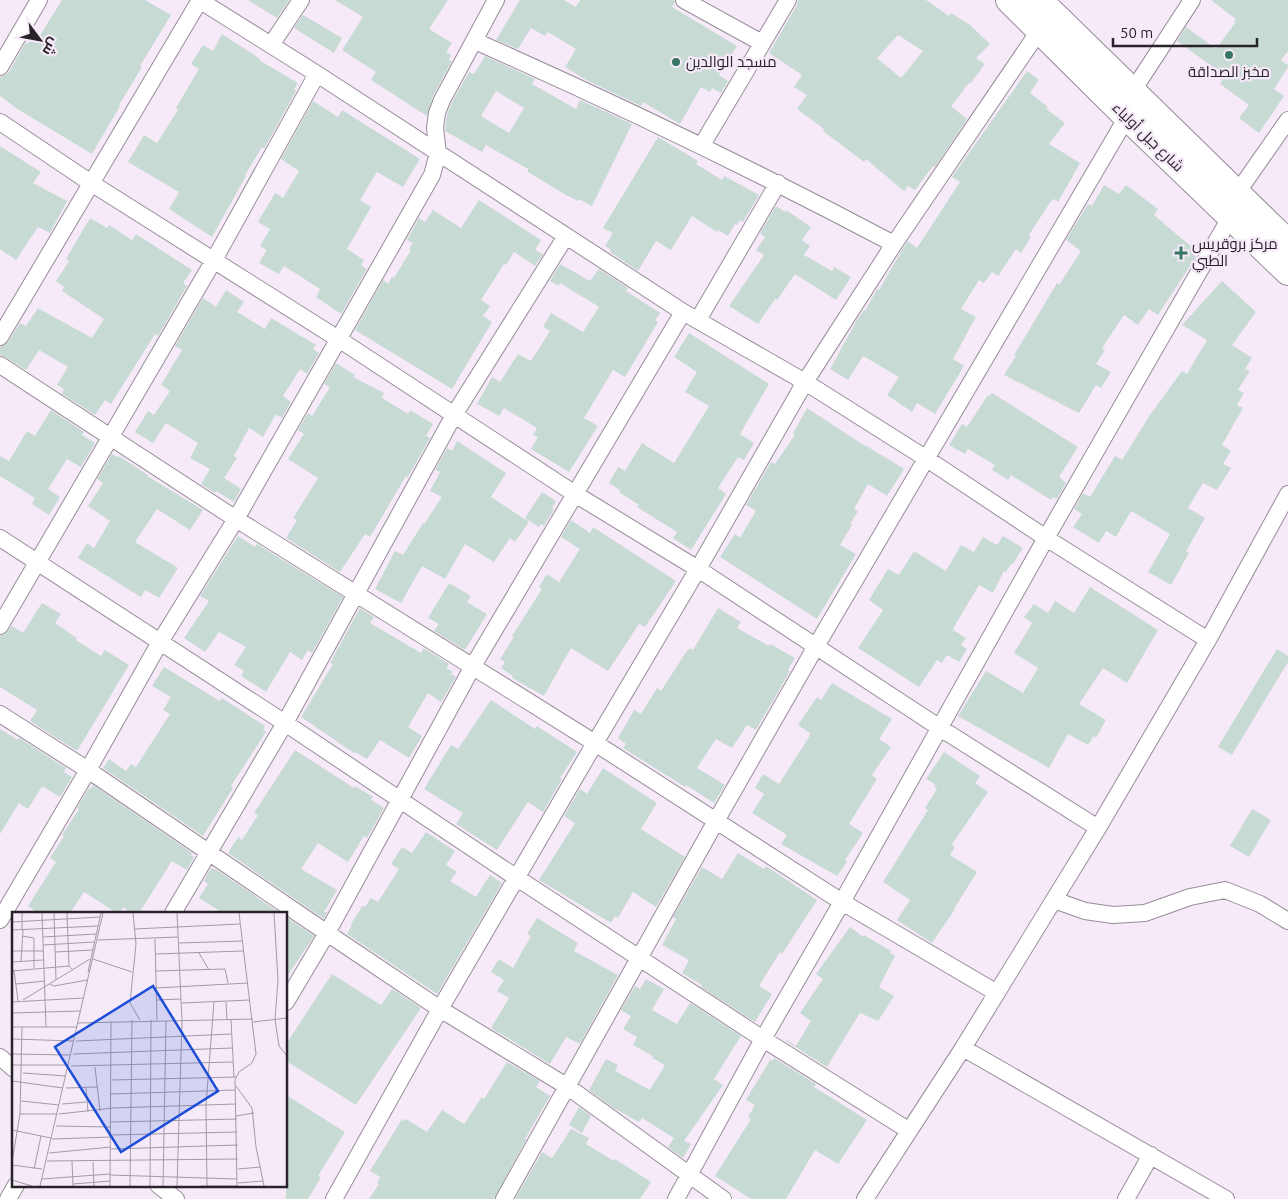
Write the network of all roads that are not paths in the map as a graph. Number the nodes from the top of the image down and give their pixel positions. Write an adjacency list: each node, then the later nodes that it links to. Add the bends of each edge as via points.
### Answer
1 (39, 0): 13 (street)
2 (200, 0): 12 (street); 21 (street)
3 (301, 0): 12 (street)
4 (496, 0): 10 (street)
5 (684, 0): 11 (street)
6 (788, 0): 11 (street)
7 (1009, 0): 9 (main road, شارع جبل أولياء)
8 (1192, 0): 15 (street)
9 (1048, 11): 15 (main road, شارع جبل أولياء); 16 (main road, شارع جبل أولياء); 26 (street)
10 (475, 41): 19 (street); 20 (street, via 437,113)
11 (762, 43): 19 (street)
12 (271, 45): 14 (street)
13 (0, 67)
14 (317, 74): 20 (street); 27 (street)
15 (1132, 92): 23 (main road, شارع جبل أولياء)
16 (1127, 118): 23 (main road, شارع جبل أولياء); 37 (street)
17 (1288, 120): 23 (street)
18 (0, 122): 21 (street)
19 (702, 145): 22 (street)
20 (438, 152): 24 (street); 32 (street, via 432,175)
21 (91, 183): 27 (street); 31 (street)
22 (778, 183): 26 (street); 30 (street)
23 (1234, 205): 25 (main road, شارع جبل أولياء); 28 (main road, شارع جبل أولياء); 42 (street)
24 (566, 236): 29 (street); 35 (street)
25 (1288, 243)
26 (894, 244): 34 (street)
27 (214, 260): 32 (street); 36 (street)
28 (1288, 272)
29 (683, 312): 30 (street); 38 (street)
30 (698, 320): 34 (street)
31 (0, 337)
32 (340, 340): 35 (street); 40 (street)
33 (0, 365): 36 (street)
34 (805, 382): 37 (street); 44 (street)
35 (454, 416): 38 (street); 45 (street)
36 (111, 437): 40 (street); 43 (street)
37 (927, 459): 42 (street); 49 (street)
38 (575, 494): 44 (street); 50 (street)
39 (1288, 494): 47 (street)
40 (236, 519): 45 (street); 48 (street)
41 (0, 538): 43 (street)
42 (1046, 538): 47 (street); 53 (street)
43 (38, 562): 46 (street); 48 (street)
44 (698, 569): 49 (street); 54 (street)
45 (355, 594): 50 (street); 52 (street)
46 (0, 626)
47 (1208, 640): 58 (street)
48 (160, 642): 52 (street); 55 (street)
49 (815, 648): 53 (street); 57 (street)
50 (474, 666): 54 (street); 56 (street)
51 (0, 714): 55 (street)
52 (285, 722): 56 (street); 59 (street)
53 (940, 728): 58 (street); 62 (street)
54 (595, 743): 57 (street); 60 (street)
55 (88, 770): 59 (street); 64 (street)
56 (400, 800): 60 (street); 66 (street)
57 (716, 820): 62 (street); 67 (street)
58 (1098, 828): 61 (street)
59 (208, 852): 63 (street); 66 (street)
60 (517, 878): 67 (street); 70 (street)
61 (1054, 900): 65 (street, via 1085,911 1112,915 1145,913 1190,897 1225,890 1260,904); 68 (street)
62 (842, 902): 68 (street); 71 (street)
63 (174, 912)
64 (0, 920)
65 (1288, 921)
66 (327, 933): 69 (street); 70 (street)
67 (640, 957): 71 (street); 75 (street)
68 (997, 994): 72 (street)
69 (288, 999)
70 (440, 1009): 75 (street); 83 (street)
71 (763, 1039): 76 (street); 78 (street)
72 (963, 1048): 76 (street); 77 (street)
73 (0, 1057): 74 (street)
74 (12, 1067)
75 (568, 1087): 78 (street); 84 (street)
76 (908, 1130): 87 (street)
77 (1150, 1155): 88 (street); 89 (street)
78 (689, 1176): 85 (street); 86 (street)
79 (15, 1186): 82 (street)
80 (160, 1186): 81 (street)
81 (174, 1195)
82 (8, 1199)
83 (334, 1199)
84 (504, 1199)
85 (676, 1199)
86 (723, 1199)
87 (865, 1199)
88 (1126, 1199)
89 (1226, 1199)

